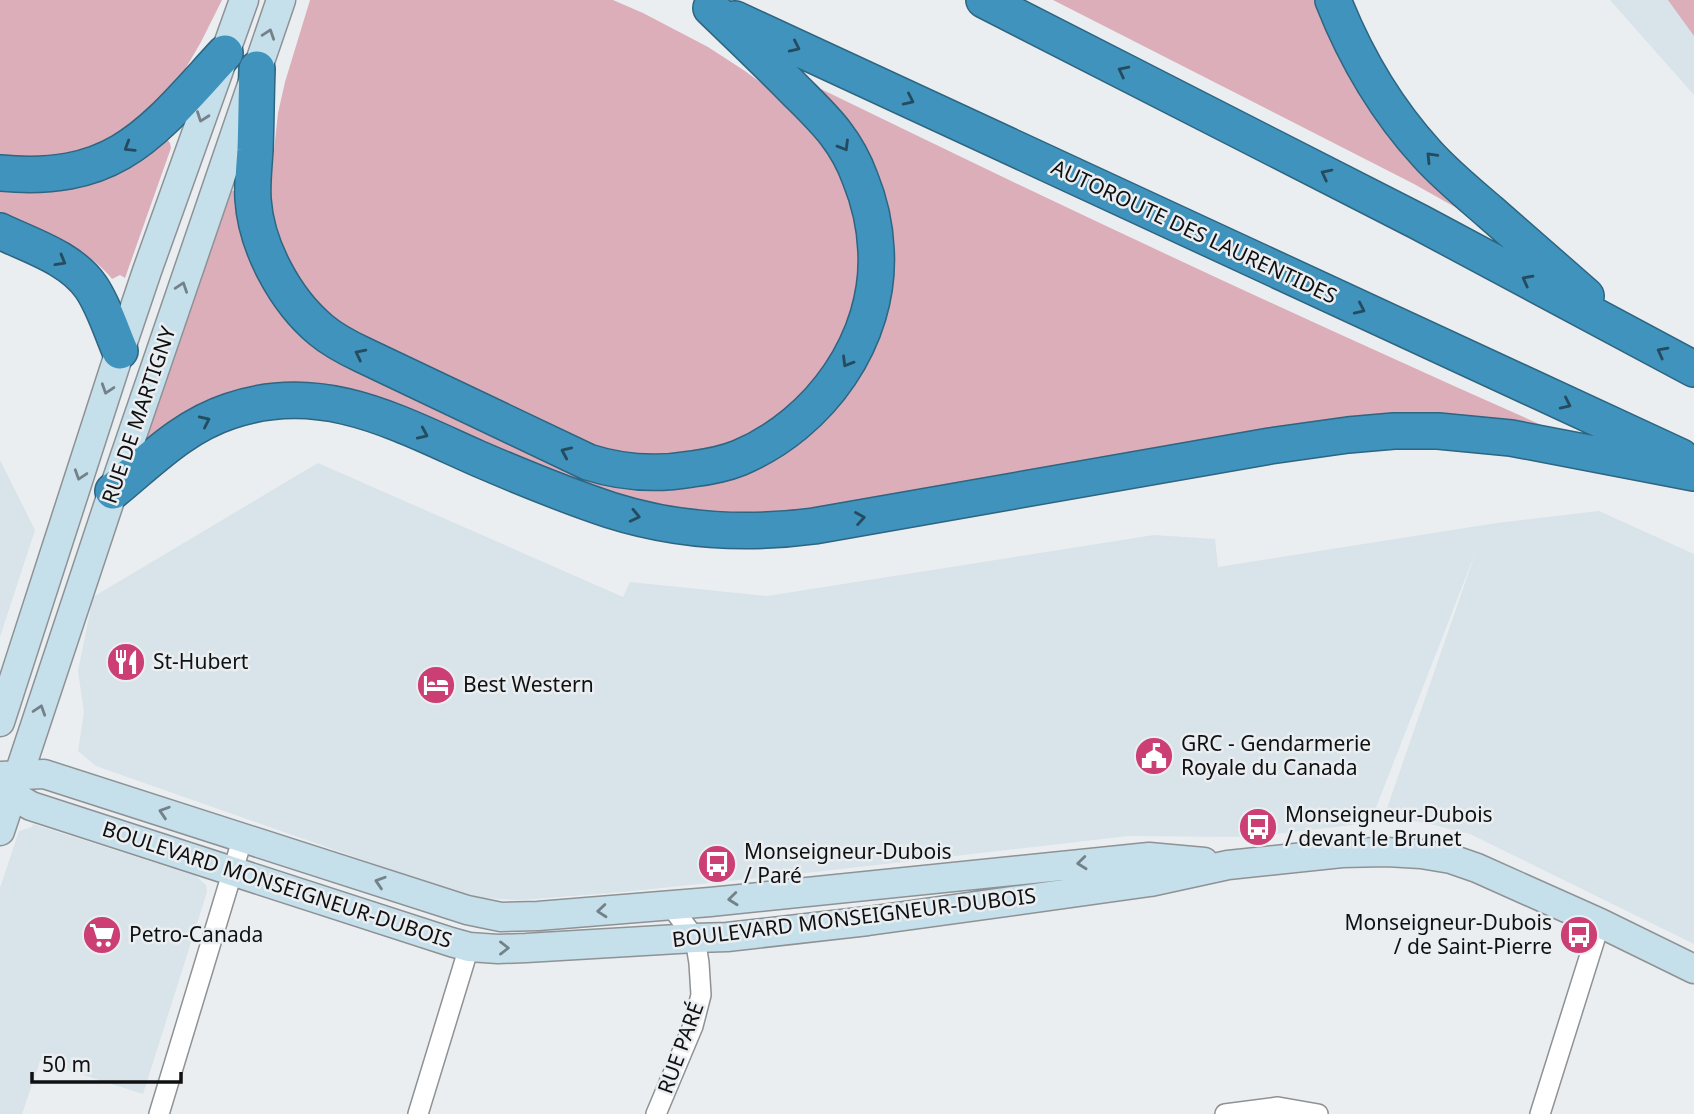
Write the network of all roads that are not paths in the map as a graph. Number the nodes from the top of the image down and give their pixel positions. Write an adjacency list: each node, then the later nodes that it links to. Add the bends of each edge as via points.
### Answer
1 (244, 0): 6 (street, RUE DE MARTIGNY)
2 (281, 0): 7 (street, RUE DE MARTIGNY, one-way to 2)
3 (984, 0): 10 (highway, one-way to 3, via 1419,222)
4 (1333, 0): 10 (highway, one-way to 4, via 1426,153 1367,73)
5 (703, 4): 7 (highway, one-way to 7, via 838,136 864,188 876,262 861,335 816,405 754,451 721,464 683,471 634,472 572,455 346,347 314,323 279,279 256,215); 13 (highway, AUTOROUTE DES LAURENTIDES, one-way to 13)
6 (225, 53): 8 (highway, one-way to 8, via 162,121 120,153 60,173); 11 (street, RUE DE MARTIGNY, one-way to 11)
7 (257, 69): 15 (street, RUE DE MARTIGNY, one-way to 7)
8 (0, 173)
9 (0, 231): 11 (highway, one-way to 11, via 79,274 99,301)
10 (1630, 336): 12 (highway, one-way to 10)
11 (120, 351): 16 (street, RUE DE MARTIGNY, one-way to 16)
12 (1694, 369)
13 (1694, 463)
14 (1694, 472): 15 (highway, one-way to 14, via 195,426 233,410 293,400 327,402 406,426 537,484 612,511 716,530 814,526 1270,446 1394,432 1511,438)
15 (113, 491): 17 (street, RUE DE MARTIGNY, one-way to 15)
16 (0, 722)
17 (8, 783): 18 (street, RUE DE MARTIGNY); 19 (street, BOULEVARD MONSEIGNEUR-DUBOIS, one-way to 17, via 44,774); 21 (street, BOULEVARD MONSEIGNEUR-DUBOIS, via 31,806)
18 (0, 831)
19 (243, 837): 21 (street); 22 (street, BOULEVARD MONSEIGNEUR-DUBOIS, one-way to 19, via 528,917 483,915)
20 (1228, 864): 22 (street, BOULEVARD MONSEIGNEUR-DUBOIS, one-way to 22, via 1149,857); 23 (street, BOULEVARD MONSEIGNEUR-DUBOIS, via 1342,853 1421,854 1477,868); 24 (street, BOULEVARD MONSEIGNEUR-DUBOIS, via 1150,882 1042,897)
21 (233, 871): 25 (street, BOULEVARD MONSEIGNEUR-DUBOIS); 27 (street)
22 (670, 905): 24 (street, RUE PARÉ)
23 (1600, 923): 26 (street, BOULEVARD MONSEIGNEUR-DUBOIS); 32 (street)
24 (695, 938): 25 (street, BOULEVARD MONSEIGNEUR-DUBOIS, one-way to 24); 29 (street, RUE PARÉ, via 701,995 694,1026)
25 (469, 947): 28 (street)
26 (1694, 969)
27 (159, 1114)
28 (418, 1114)
29 (656, 1114)
30 (1225, 1114): 31 (street, via 1278,1107)
31 (1318, 1114)
32 (1540, 1114)

